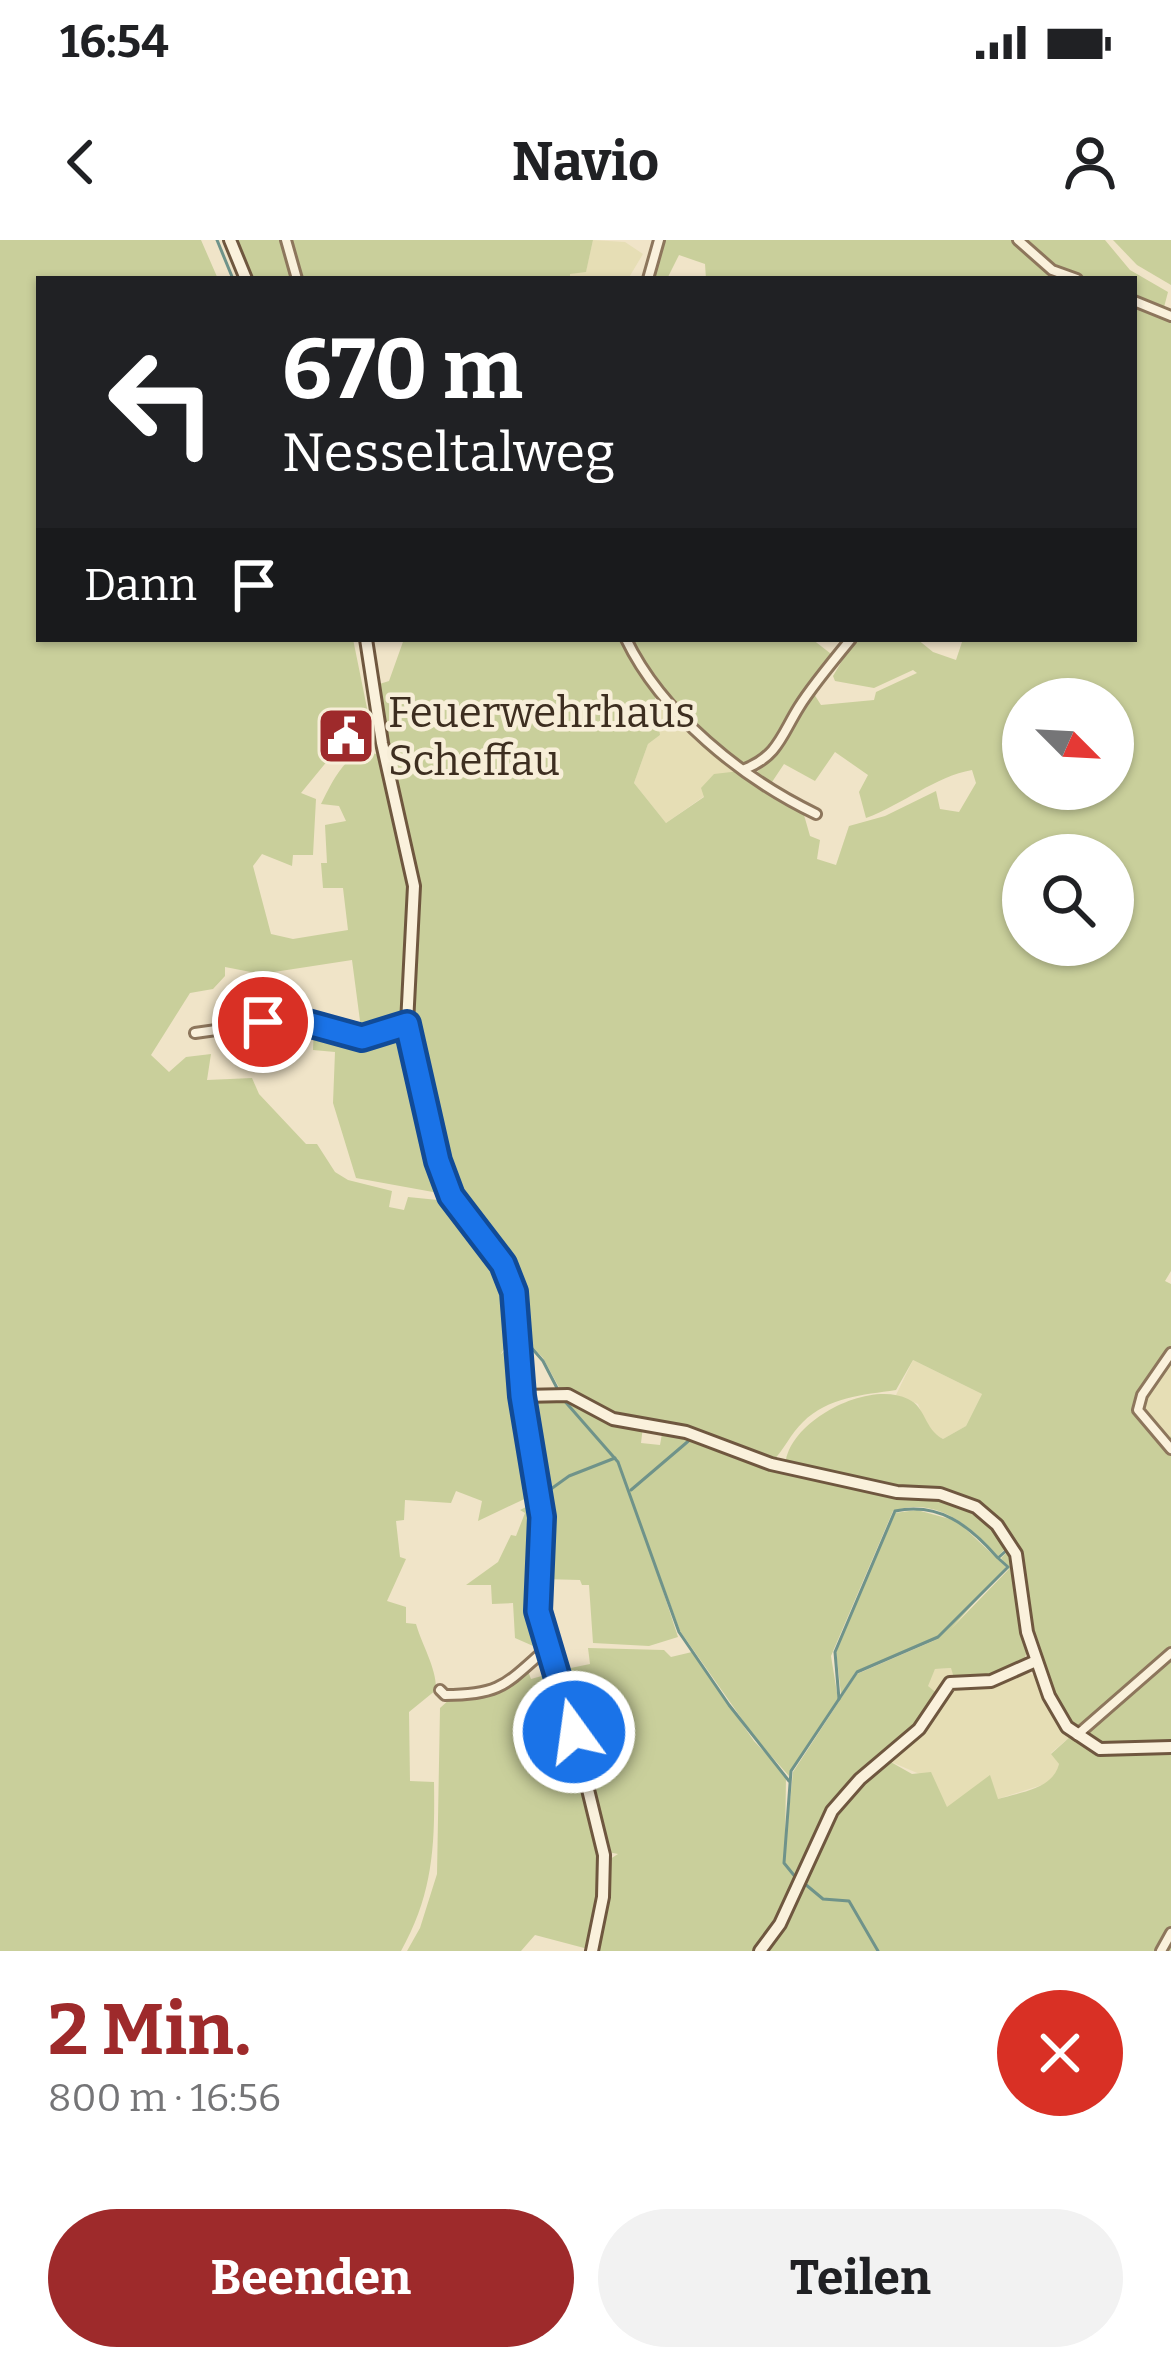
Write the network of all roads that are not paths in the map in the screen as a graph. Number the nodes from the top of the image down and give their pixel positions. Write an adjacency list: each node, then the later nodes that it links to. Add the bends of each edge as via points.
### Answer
1 (230, 240): 5 (street)
2 (286, 240): 6 (street)
3 (658, 240): 7 (street)
4 (1018, 240): 8 (street)
5 (245, 276)
6 (296, 276)
7 (649, 276)
8 (1070, 276)
9 (1137, 302): 10 (street)
10 (1171, 316)
11 (367, 642): 16 (street, via 414,886)
12 (628, 642): 14 (street, via 665,697)
13 (849, 642): 14 (street, via 802,701 783,741)
14 (745, 769): 15 (street)
15 (817, 814)
16 (407, 1024): 17 (street, via 362,1038 293,1019); 19 (street, via 451,1196 510,1277)
17 (195, 1033)
18 (1171, 1353): 20 (street, via 1138,1410)
19 (522, 1396): 21 (street, via 542,1517 538,1611); 23 (street, via 568,1395 614,1420 686,1432 756,1460 976,1507 1016,1554)
20 (1171, 1449)
21 (546, 1649): 24 (street, via 492,1693); 28 (street, via 559,1671 604,1856)
22 (1171, 1653): 25 (street)
23 (1036, 1661): 25 (street); 29 (street, via 991,1682 950,1682 919,1729 832,1811)
24 (440, 1690)
25 (1076, 1736): 26 (street, via 1114,1751)
26 (1171, 1747)
27 (1171, 1934): 30 (street)
28 (592, 1951)
29 (760, 1951)
30 (1161, 1951)

